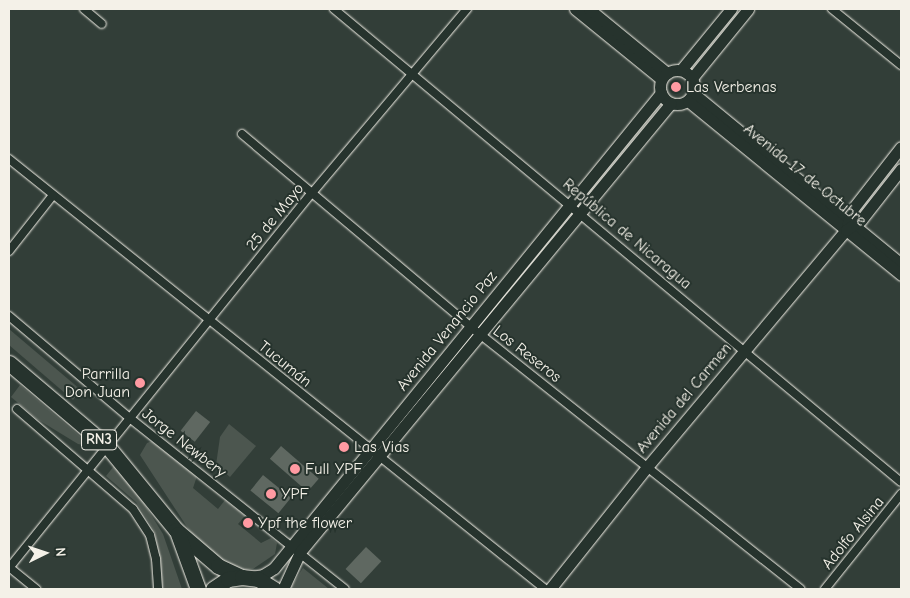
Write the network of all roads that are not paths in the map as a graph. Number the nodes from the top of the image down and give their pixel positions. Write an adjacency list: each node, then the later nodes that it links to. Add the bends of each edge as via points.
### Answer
1 (84, 9): 9 (street)
2 (334, 9): 12 (street, República de Nicaragua)
3 (467, 9): 12 (street, 25 de Mayo)
4 (575, 9): 13 (main road)
5 (589, 9): 13 (main road)
6 (732, 9): 11 (main road)
7 (748, 9): 14 (main road)
8 (832, 9): 10 (street)
9 (102, 24)
10 (901, 65)
11 (681, 70): 13 (main road); 14 (main road)
12 (414, 74): 22 (street, 25 de Mayo); 24 (street, República de Nicaragua)
13 (664, 76): 15 (main road)
14 (692, 78): 16 (main road)
15 (661, 93): 17 (main road); 24 (main road, Avenida Venancio Paz)
16 (691, 97): 17 (main road); 26 (main road, Avenida 17 de Octubre)
17 (671, 103): 25 (main road, Avenida Venancio Paz)
18 (242, 134): 22 (street, Los Reseros)
19 (901, 147): 26 (main road, Avenida del Carmen, via 851,211)
20 (9, 159): 23 (street, Tucumán)
21 (901, 169): 26 (main road, Avenida del Carmen)
22 (312, 194): 31 (street, 25 de Mayo); 32 (street, Los Reseros)
23 (54, 195): 27 (street); 31 (street, Tucumán)
24 (571, 205): 25 (street, República de Nicaragua); 32 (main road, Avenida Venancio Paz)
25 (580, 213): 33 (main road, Avenida Venancio Paz); 34 (street, República de Nicaragua)
26 (849, 225): 28 (main road, Avenida 17 de Octubre); 29 (main road, Avenida 17 de Octubre); 34 (main road, Avenida del Carmen)
27 (9, 251)
28 (901, 264)
29 (901, 275)
30 (9, 316): 37 (street, Jorge Newbery)
31 (209, 320): 37 (street, 25 de Mayo); 39 (street, Tucumán)
32 (471, 327): 33 (street, Los Reseros); 39 (main road, Avenida Venancio Paz)
33 (481, 335): 40 (main road, Avenida Venancio Paz); 41 (street, Los Reseros)
34 (745, 352): 41 (main road, Avenida del Carmen); 43 (street, República de Nicaragua)
35 (9, 363): 38 (highway, RN3)
36 (17, 409): 42 (street)
37 (131, 418): 38 (street, 25 de Mayo); 46 (street, Jorge Newbery)
38 (108, 447): 42 (street, 25 de Mayo); 45 (highway, RN3)
39 (370, 449): 40 (street, Tucumán); 46 (main road, Avenida Venancio Paz)
40 (380, 457): 46 (main road, Avenida Venancio Paz); 56 (street, Tucumán)
41 (648, 467): 57 (main road, Avenida del Carmen); 58 (street, Los Reseros)
42 (89, 470): 47 (street, 25 de Mayo); 50 (street, via 133,509 150,535)
43 (901, 482)
44 (901, 494): 59 (street, Adolfo Alsina)
45 (176, 530): 48 (highway, RN3, via 218,566); 51 (highway, RN3)
46 (295, 548): 48 (main road, Avenida Venancio Paz, via 269,572); 54 (main road, Avenida Venancio Paz); 55 (street, Jorge Newbery)
47 (9, 567): 49 (street)
48 (246, 577): 52 (highway, via 228,580); 53 (highway, RN3)
49 (36, 589)
50 (158, 589)
51 (198, 589)
52 (213, 589)
53 (274, 589)
54 (283, 589)
55 (345, 589)
56 (545, 589)
57 (550, 589)
58 (800, 589)
59 (825, 589)

